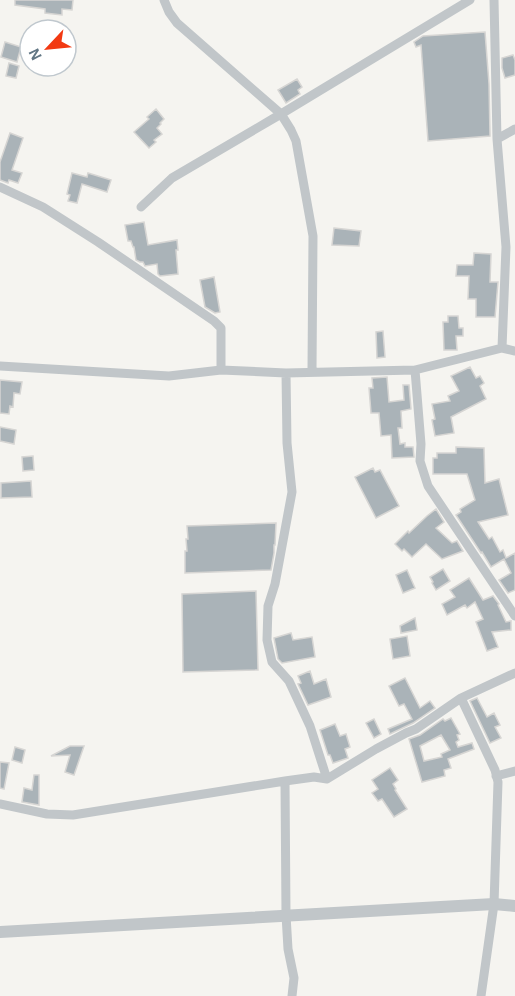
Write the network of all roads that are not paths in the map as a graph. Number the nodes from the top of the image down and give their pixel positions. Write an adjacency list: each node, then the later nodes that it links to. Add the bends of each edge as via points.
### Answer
1 (164, 0): 4 (street, via 177,23)
2 (470, 0): 4 (street)
3 (494, 0): 6 (street)
4 (281, 114): 8 (street, via 172,178); 14 (street, via 296,141 313,236)
5 (515, 129): 6 (street)
6 (497, 139): 9 (street, via 506,247)
7 (0, 187): 12 (street, via 42,207 98,242 214,321 221,328)
8 (141, 207)
9 (502, 348): 10 (street); 13 (street)
10 (515, 351)
11 (0, 366): 12 (street, via 169,376)
12 (221, 370): 15 (street)
13 (415, 370): 14 (street); 16 (street, via 420,461 428,486)
14 (312, 371): 15 (street)
15 (286, 372): 21 (street, via 291,492 268,606 267,640 272,662 289,681 310,726)
16 (515, 616)
17 (515, 673): 18 (street)
18 (461, 698): 20 (street); 21 (street, via 416,729)
19 (515, 771): 20 (street)
20 (496, 776): 24 (street)
21 (327, 779): 22 (street)
22 (285, 781): 23 (street, via 74,815); 26 (street)
23 (0, 804)
24 (494, 904): 25 (street); 26 (street); 29 (street)
25 (515, 906)
26 (286, 915): 27 (street); 28 (street, via 294,978)
27 (0, 932)
28 (292, 996)
29 (481, 996)

